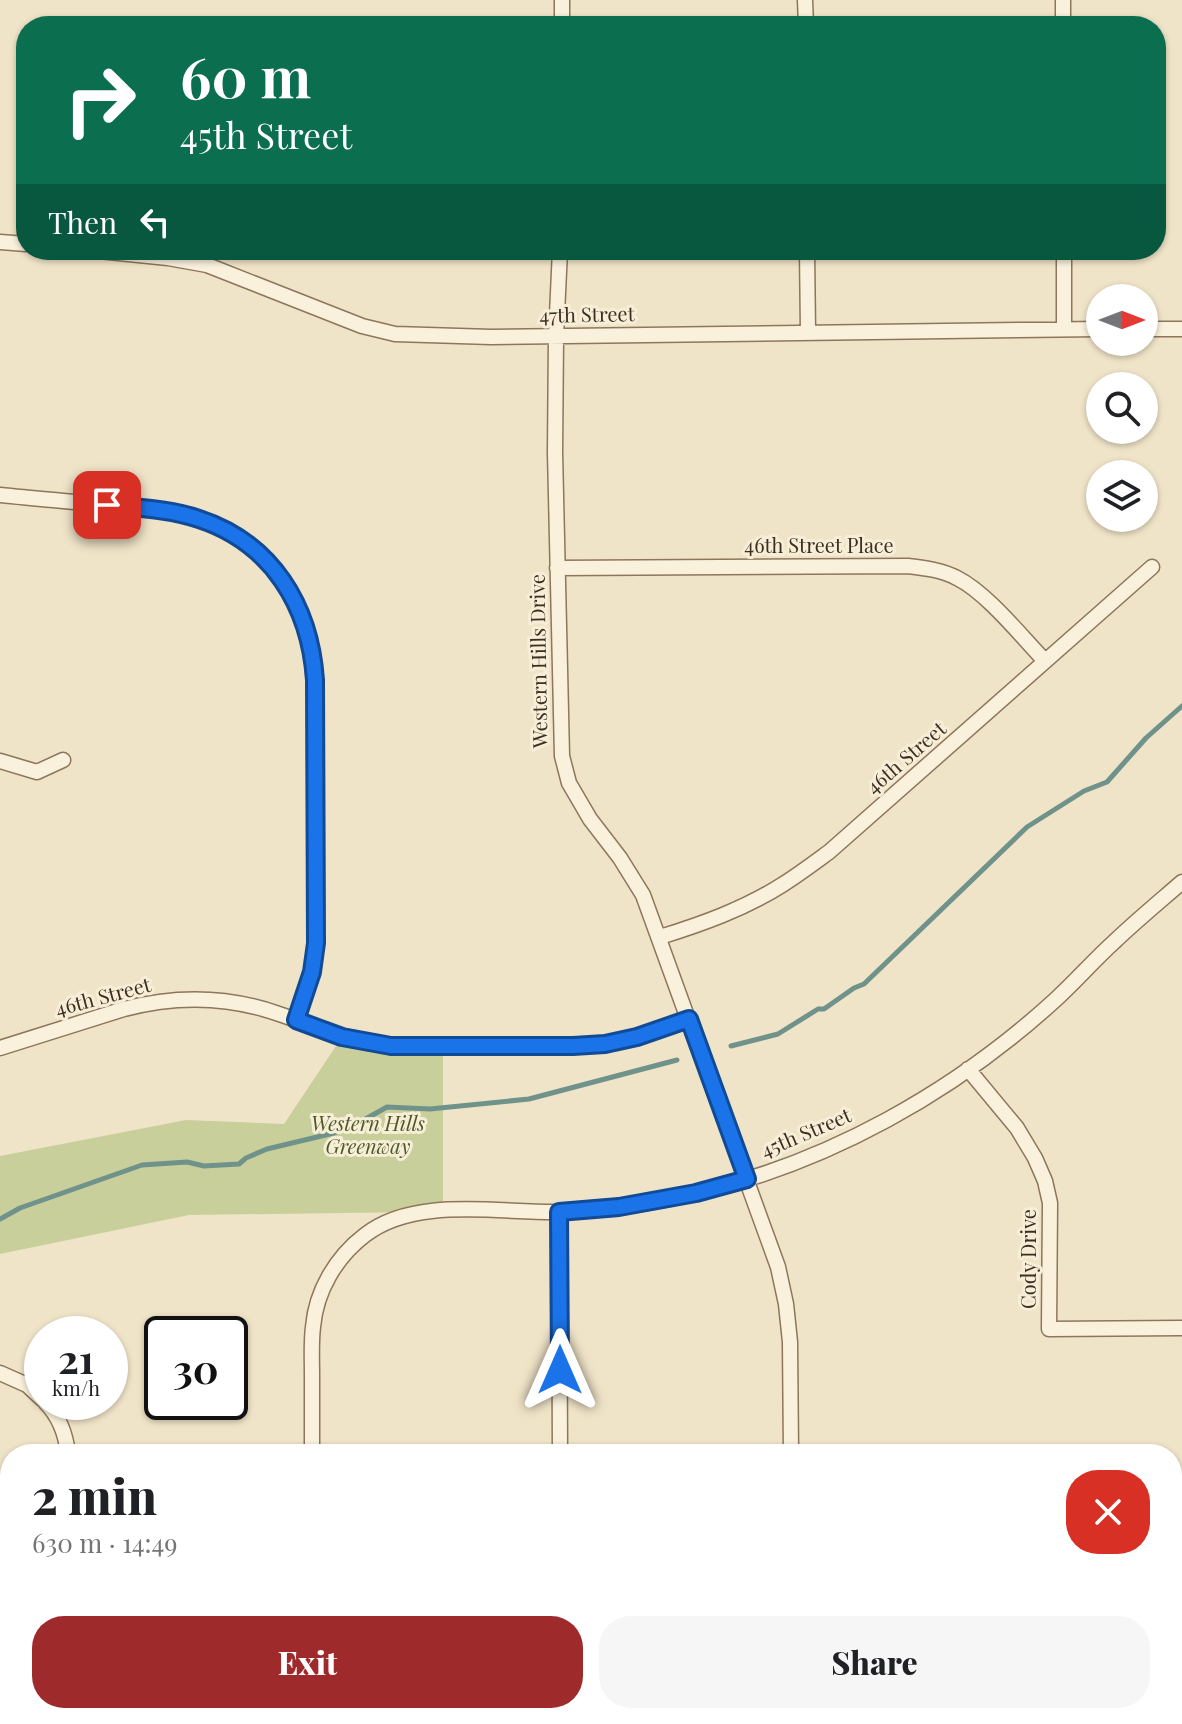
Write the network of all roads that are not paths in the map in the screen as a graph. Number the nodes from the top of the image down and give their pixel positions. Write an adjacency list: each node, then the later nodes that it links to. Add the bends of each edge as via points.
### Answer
1 (179, 260): 10 (street, 47th Street, via 207,265 395,334)
2 (560, 260): 10 (street, Western Hills Drive)
3 (807, 260): 9 (street)
4 (1064, 260): 5 (street)
5 (1064, 329): 6 (street, 47th Street); 9 (street, 47th Street)
6 (1086, 329)
7 (1158, 329): 8 (street)
8 (1182, 329)
9 (808, 332): 10 (street, 47th Street)
10 (556, 336): 13 (street, Western Hills Drive)
11 (0, 495): 20 (street, via 160,510 200,519 250,547 270,565 298,607 308,630 315,680 316,943)
12 (1152, 567): 14 (street, 46th Street)
13 (557, 568): 14 (street, 46th Street Place, via 932,569 977,590); 18 (street, Western Hills Drive, via 562,756 569,783 643,895)
14 (1045, 661): 18 (street, 46th Street, via 829,852 743,907)
15 (63, 760): 16 (street, via 37,772)
16 (0, 761)
17 (1182, 882): 22 (street, 45th Street, via 1054,1002)
18 (660, 937): 19 (street, Western Hills Drive)
19 (689, 1019): 20 (street, 46th Street, via 637,1037 573,1046 391,1046 342,1037); 23 (street, Western Hills Drive)
20 (296, 1020): 21 (street, 46th Street, via 244,1003 178,999 145,1003)
21 (0, 1048)
22 (968, 1069): 23 (street, 45th Street, via 908,1108 828,1149); 25 (street, Cody Drive, via 1017,1128 1045,1181 1050,1203 1049,1329)
23 (747, 1179): 24 (street, 45th Street, via 619,1207); 32 (street, Western Hills Drive, via 786,1304)
24 (559, 1212): 30 (street, 45th Street, via 416,1212 390,1220 346,1252 318,1299 313,1326); 31 (street)
25 (1182, 1328)
26 (0, 1373): 27 (street)
27 (24, 1384)
28 (57, 1420): 29 (street)
29 (67, 1444)
30 (312, 1444)
31 (560, 1444)
32 (791, 1444)

